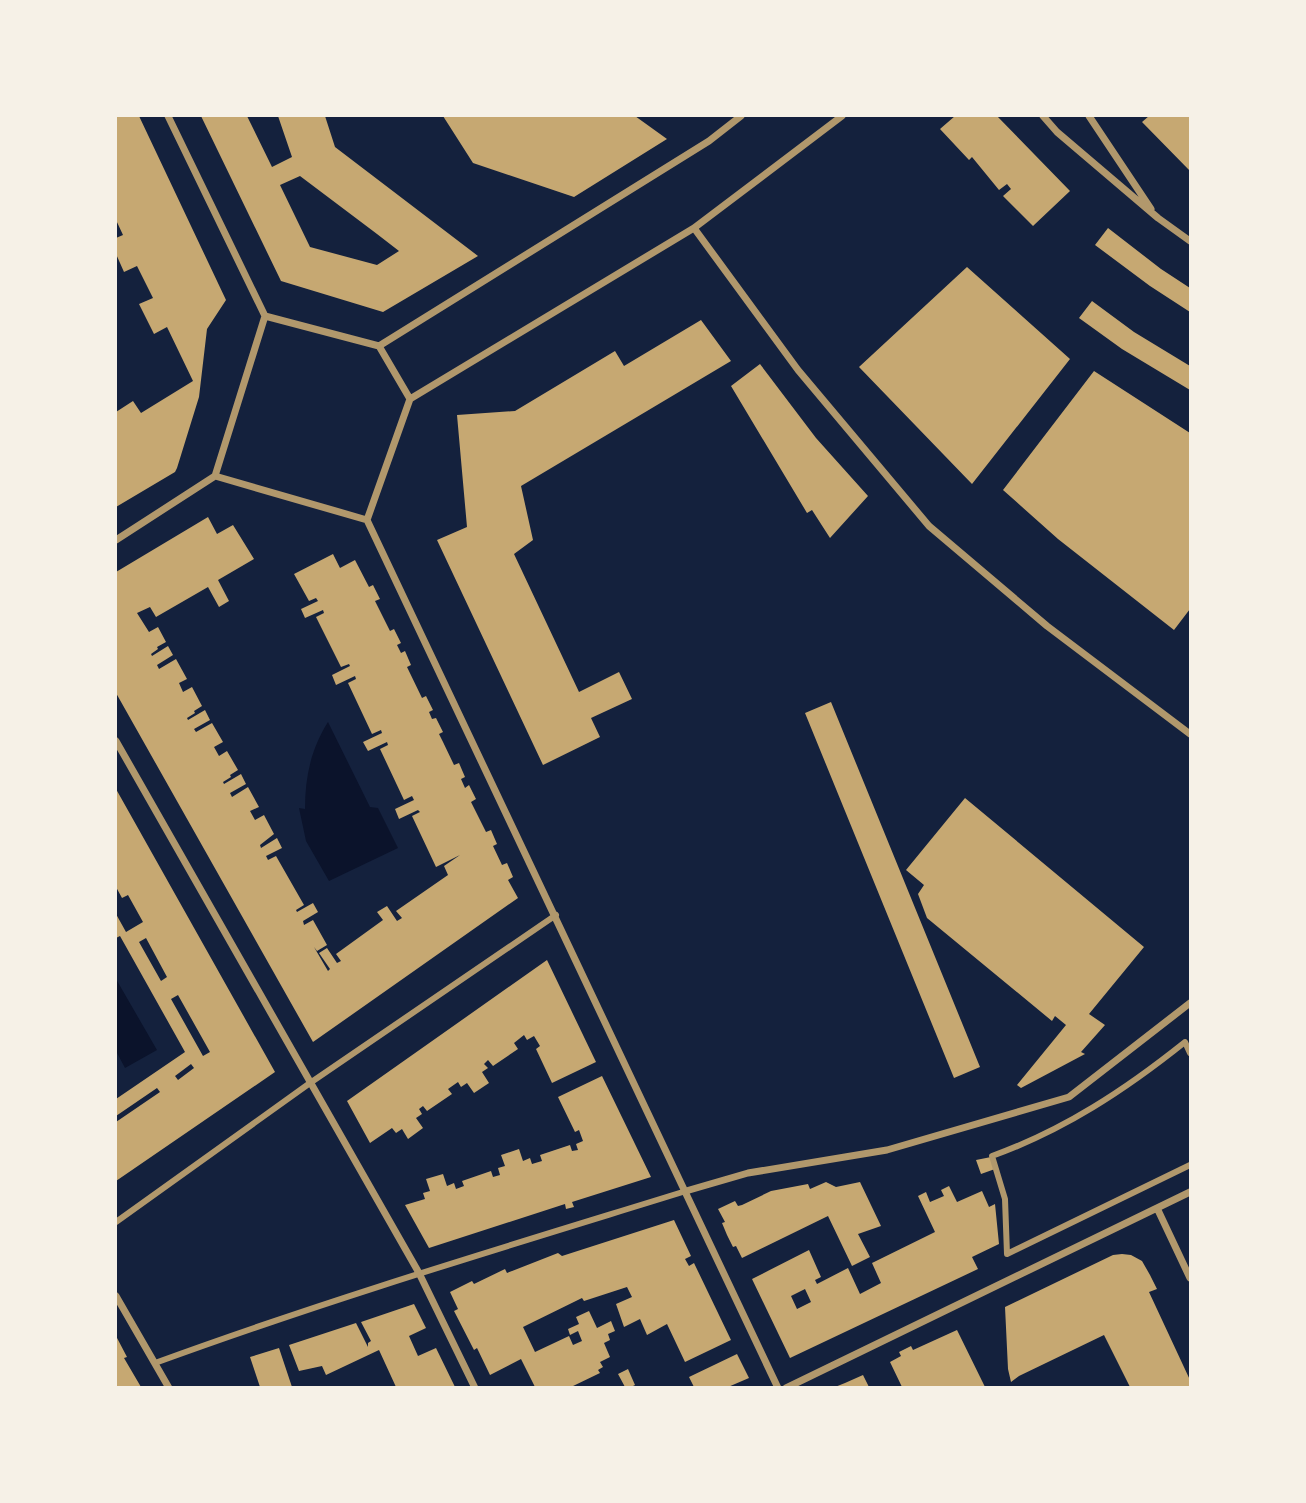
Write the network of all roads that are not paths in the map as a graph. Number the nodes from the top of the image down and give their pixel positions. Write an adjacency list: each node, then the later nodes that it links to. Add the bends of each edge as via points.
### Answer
1 (168, 116): 9 (street)
2 (741, 116): 10 (street, via 709,141)
3 (842, 116): 7 (street)
4 (1043, 116): 6 (street)
5 (1089, 116): 6 (street)
6 (1158, 218): 8 (street)
7 (694, 228): 11 (street); 15 (street, via 798,370 929,526 1047,626)
8 (1191, 241)
9 (265, 316): 10 (street); 12 (street)
10 (379, 346): 11 (street)
11 (410, 399): 13 (street)
12 (215, 477): 13 (street); 14 (street)
13 (367, 520): 17 (street)
14 (116, 540)
15 (1191, 734)
16 (116, 741): 20 (street)
17 (556, 915): 20 (street); 22 (street)
18 (1191, 1003): 22 (street, via 1069,1097 887,1150 748,1173)
19 (1191, 1053): 21 (street, via 1185,1042 1096,1107 992,1156 1004,1199 1007,1254)
20 (310, 1083): 25 (street); 26 (street)
21 (1191, 1165)
22 (686, 1191): 26 (street); 32 (street)
23 (1191, 1192): 24 (street)
24 (1157, 1208): 27 (street); 33 (street)
25 (116, 1222)
26 (419, 1273): 29 (street); 31 (street)
27 (1191, 1278)
28 (116, 1296): 29 (street)
29 (155, 1363): 30 (street)
30 (169, 1388)
31 (475, 1388)
32 (778, 1388)
33 (786, 1388)

